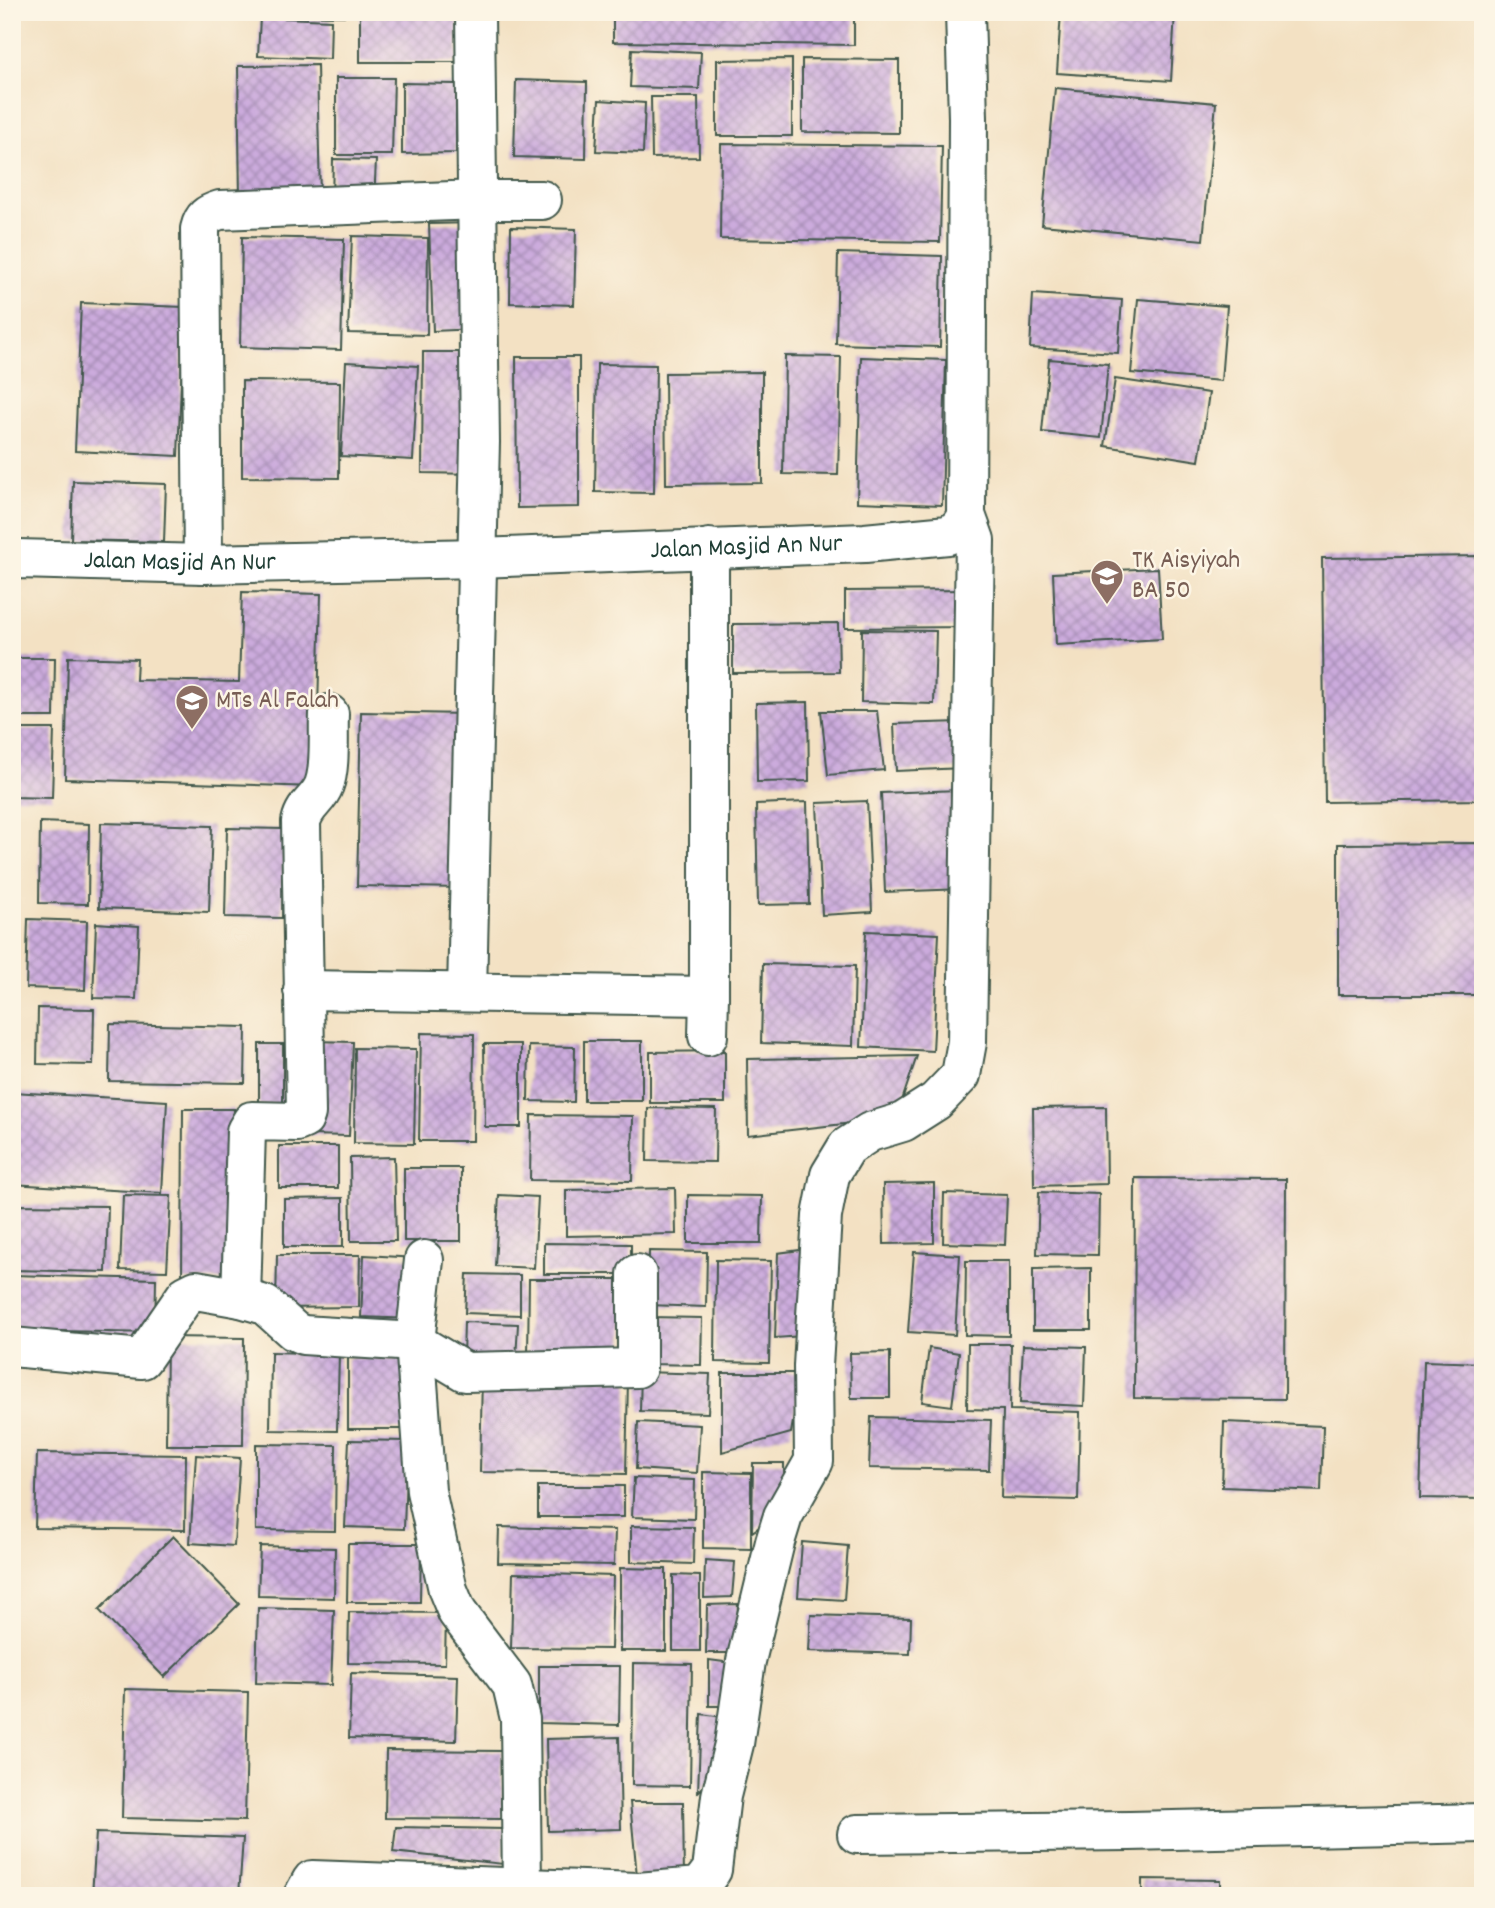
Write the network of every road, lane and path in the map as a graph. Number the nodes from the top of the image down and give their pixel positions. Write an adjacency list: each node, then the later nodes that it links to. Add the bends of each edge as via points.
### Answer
1 (475, 12): 3 (street)
2 (965, 12): 5 (street)
3 (478, 200): 4 (street); 7 (street); 9 (street, via 220,210 202,219)
4 (542, 200)
5 (966, 514): 6 (street, Jalan Masjid An Nur, via 962,525 948,535); 22 (street, via 975,540 967,1042 961,1075 936,1101 903,1122 870,1132 847,1147 831,1175 822,1216 813,1366 814,1461 783,1516 772,1555 746,1661 712,1870 699,1887 638,1892)
6 (709, 548): 7 (street, Jalan Masjid An Nur); 13 (street)
7 (479, 558): 9 (street, Jalan Masjid An Nur); 12 (street)
8 (12, 561): 9 (street, Jalan Masjid An Nur)
9 (203, 564)
10 (329, 714): 11 (street, via 326,779 301,822)
11 (303, 990): 12 (street); 17 (street, via 304,1119 253,1121 246,1131)
12 (467, 992): 13 (street)
13 (709, 996): 14 (street)
14 (708, 1036)
15 (424, 1260): 18 (street)
16 (638, 1274): 18 (street, via 637,1368 465,1371)
17 (241, 1297): 18 (street, via 265,1305 303,1335); 19 (street, via 190,1292 142,1359)
18 (415, 1342): 22 (street, via 426,1491 447,1590 457,1612 512,1685 520,1719)
19 (12, 1348)
20 (1483, 1823): 21 (street)
21 (858, 1834)
22 (522, 1887): 23 (street, via 312,1880)
23 (303, 1896)

